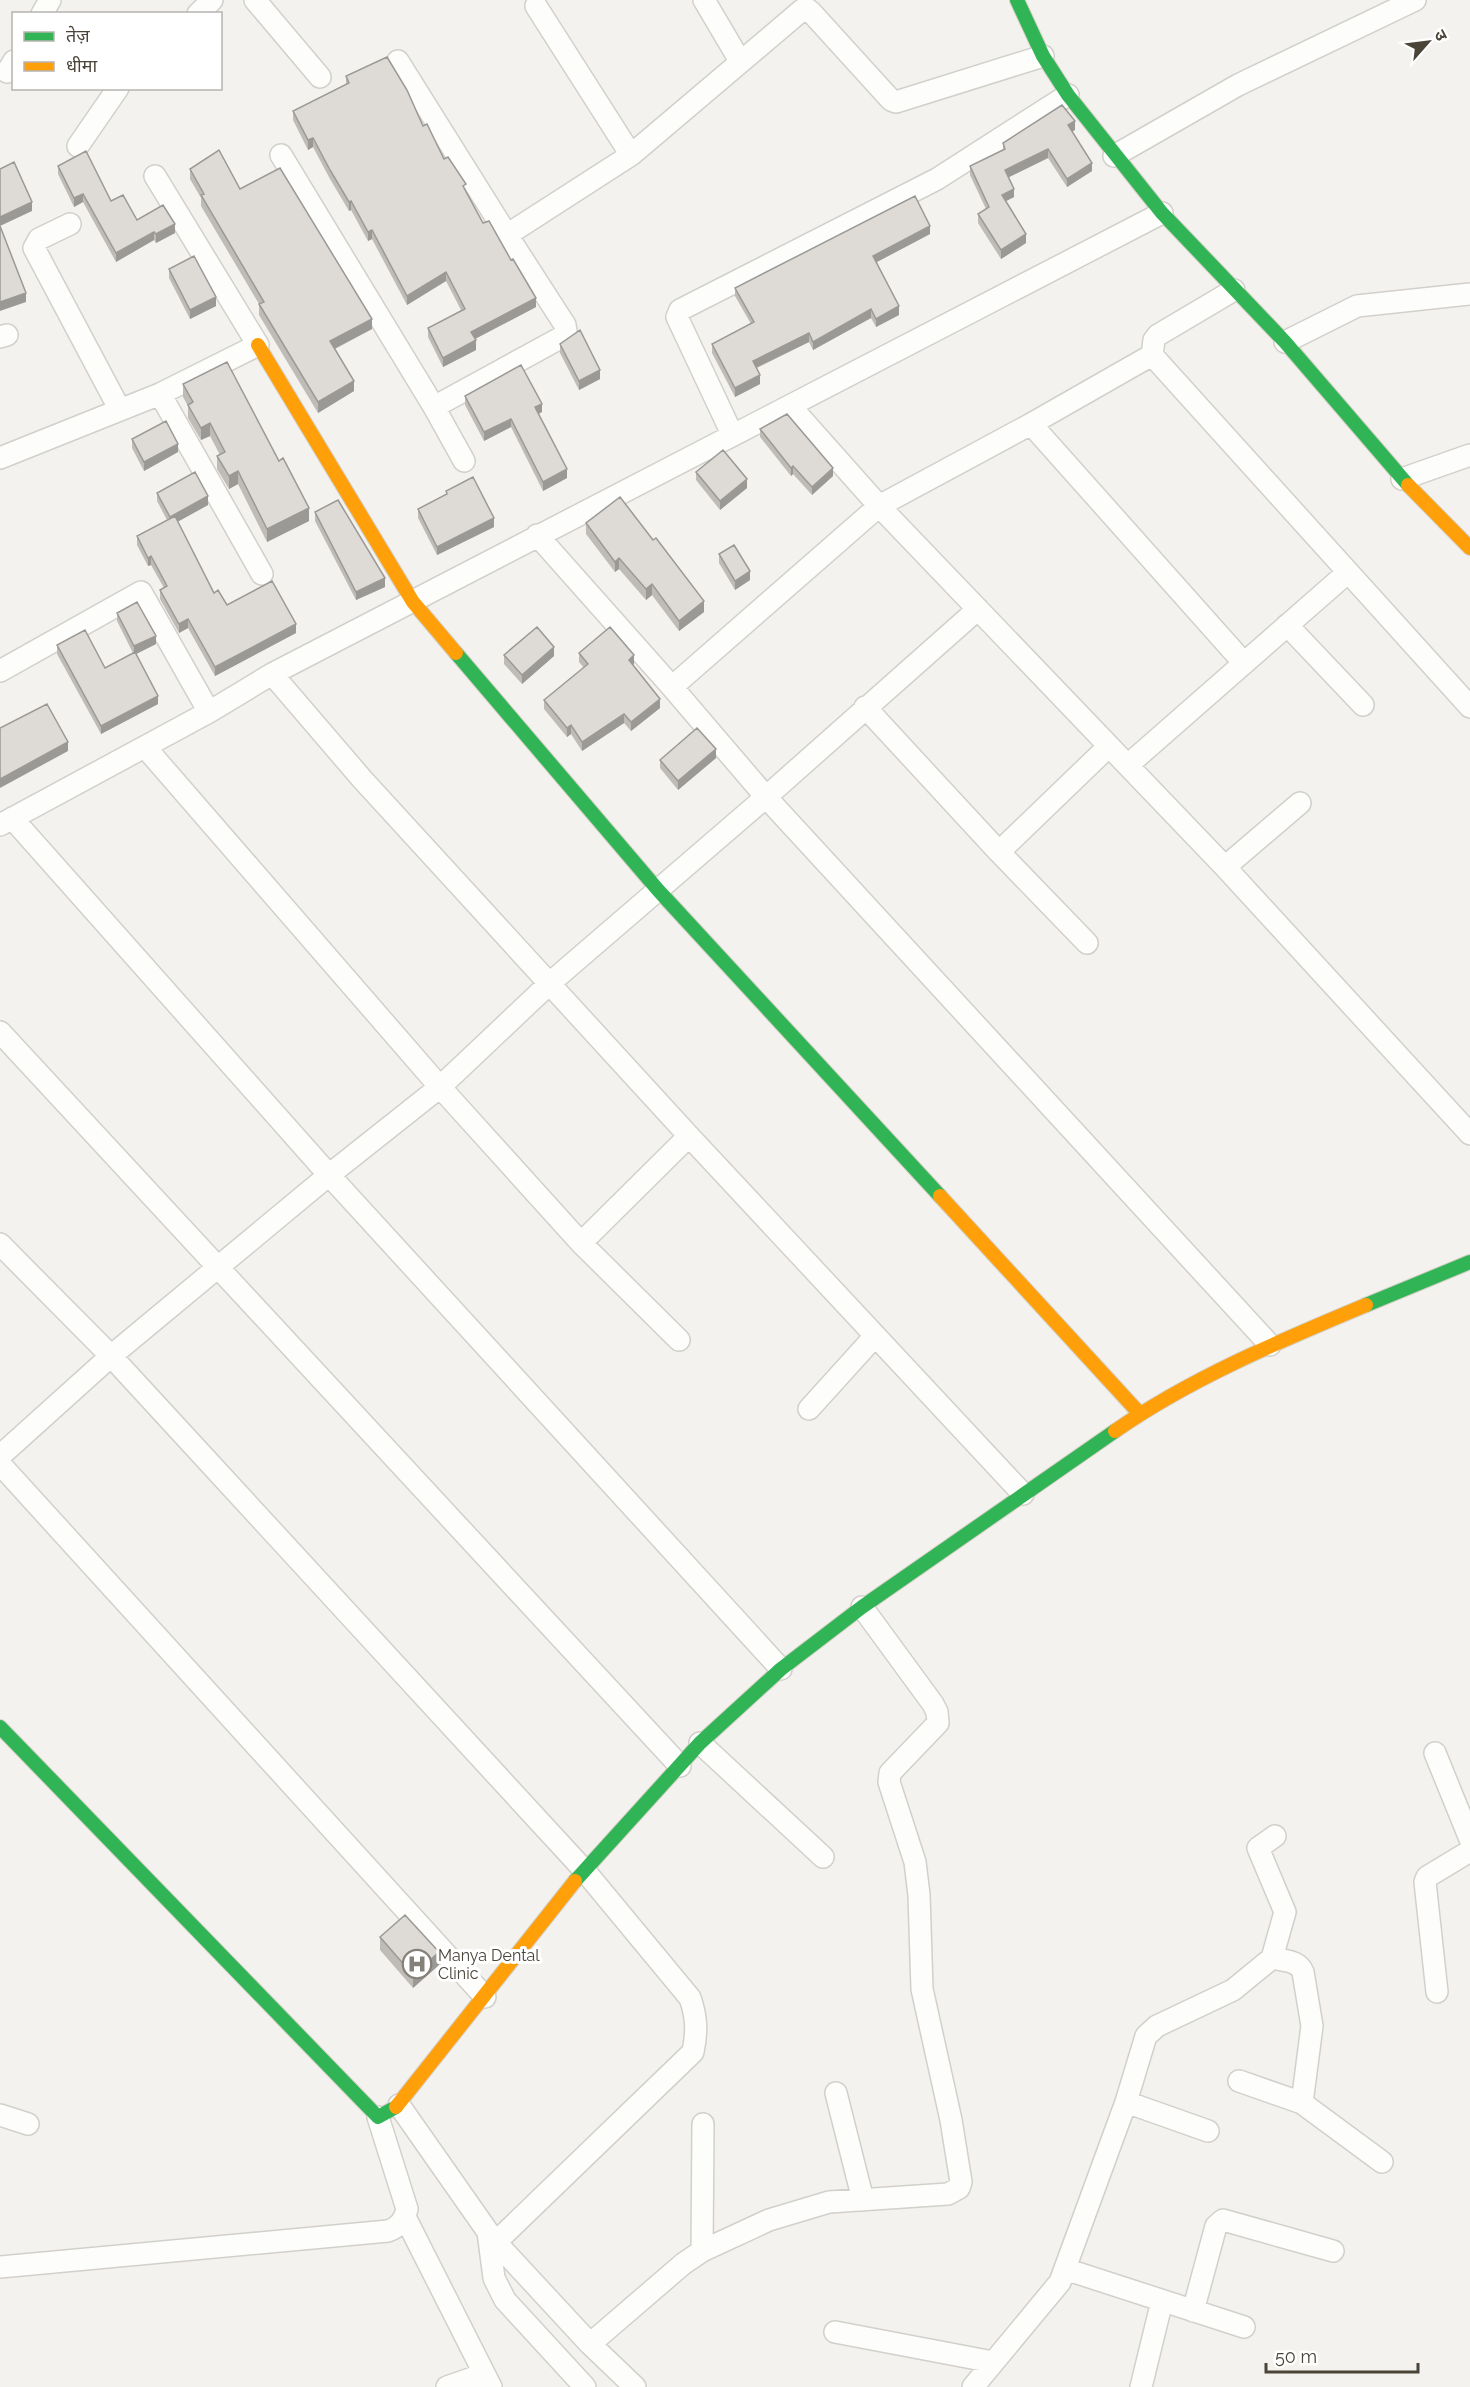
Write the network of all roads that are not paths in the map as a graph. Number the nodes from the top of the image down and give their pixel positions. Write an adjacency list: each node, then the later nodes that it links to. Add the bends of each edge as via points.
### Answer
1 (212, 0): 7 (street)
2 (255, 0): 11 (street)
3 (704, 0): 10 (street)
4 (1017, 0): 8 (street)
5 (1415, 0): 17 (street, via 1238,85)
6 (536, 6): 16 (street)
7 (200, 12)
8 (1043, 56): 10 (street, via 896,102 807,9); 13 (street)
9 (398, 60): 21 (street)
10 (740, 61): 16 (street)
11 (320, 77)
12 (117, 90): 14 (street)
13 (1068, 95): 17 (street); 32 (street, via 937,179 680,310 677,317)
14 (78, 146)
15 (281, 155): 28 (street)
16 (631, 155): 21 (street)
17 (1114, 156): 19 (street)
18 (155, 176): 25 (street)
19 (1162, 213): 22 (street); 29 (street)
20 (70, 225): 30 (street, via 39,239 34,248)
21 (507, 236): 28 (street, via 566,331 562,337)
22 (1234, 290): 24 (street); 26 (street, via 1158,335)
23 (1470, 294): 24 (street, via 1357,306)
24 (1285, 342): 36 (street)
25 (258, 345): 27 (street); 42 (street)
26 (1152, 355): 31 (street); 40 (street)
27 (160, 394): 30 (street); 41 (street)
28 (434, 407): 35 (street)
29 (791, 407): 32 (street); 37 (street)
30 (120, 410): 34 (street)
31 (1031, 424): 37 (street); 45 (street)
32 (732, 435): 38 (street)
33 (1470, 455): 36 (street)
34 (0, 458)
35 (464, 461)
36 (1402, 479): 39 (street)
37 (879, 506): 43 (street); 48 (street)
38 (537, 536): 42 (street); 48 (street)
39 (1470, 548)
40 (1347, 573): 44 (street); 51 (street)
41 (262, 574)
42 (413, 602): 47 (street); 61 (street)
43 (978, 609): 50 (street); 53 (street)
44 (1287, 625): 45 (street); 49 (street)
45 (1243, 662): 55 (street)
46 (0, 671): 52 (street, via 141,592)
47 (272, 674): 52 (street); 63 (street, via 362,779)
48 (672, 687): 56 (street)
49 (1362, 705)
50 (865, 707): 56 (street); 59 (street)
51 (1470, 707)
52 (209, 712): 54 (street)
53 (1109, 746): 55 (street); 59 (street)
54 (145, 747): 58 (street); 65 (street)
55 (1128, 765): 60 (street)
56 (766, 797): 61 (street); 75 (street)
57 (1300, 803): 60 (street)
58 (6, 821): 68 (street)
59 (999, 852): 62 (street)
60 (1225, 867): 66 (street)
61 (658, 890): 63 (street); 78 (street)
62 (1087, 942)
63 (550, 983): 65 (street); 67 (street)
64 (0, 1032): 72 (street)
65 (440, 1086): 68 (street); 69 (street)
66 (1470, 1134)
67 (689, 1136): 69 (street); 73 (street)
68 (328, 1175): 72 (street); 83 (street)
69 (580, 1243): 74 (street)
70 (0, 1244): 76 (street)
71 (1470, 1262): 75 (street)
72 (217, 1267): 76 (street); 87 (street)
73 (875, 1335): 77 (street); 81 (street)
74 (679, 1340)
75 (1270, 1345): 78 (street)
76 (111, 1356): 79 (street); 92 (street)
77 (809, 1409)
78 (1140, 1414): 81 (street)
79 (0, 1456)
80 (0, 1464): 95 (street)
81 (1023, 1494): 82 (street)
82 (862, 1607): 83 (street); 107 (street, via 933,1704 938,1717 938,1723 891,1773 889,1782 915,1862 920,1895 922,1989 962,2176 959,2188 948,2194)
83 (781, 1670): 85 (street)
84 (0, 1727): 102 (street)
85 (700, 1743): 87 (street); 91 (street)
86 (1435, 1753): 89 (street)
87 (680, 1766): 92 (street)
88 (1275, 1836): 93 (street, via 1258,1848 1285,1912)
89 (1470, 1839)
90 (1470, 1851): 94 (street, via 1425,1881)
91 (823, 1857)
92 (584, 1870): 95 (street); 109 (street, via 690,1998 697,2031 693,2052)
93 (1272, 1958): 98 (street, via 1233,1990 1152,2030 1146,2036); 99 (street, via 1295,1963 1303,1972 1312,2026)
94 (1437, 1992)
95 (484, 1997): 100 (street)
96 (1239, 2081): 99 (street)
97 (836, 2093): 107 (street)
98 (1126, 2102): 105 (street); 113 (street)
99 (1302, 2103): 106 (street)
100 (399, 2105): 102 (street); 109 (street)
101 (0, 2115): 103 (street)
102 (378, 2117): 108 (street, via 406,2209)
103 (28, 2124)
104 (703, 2124): 110 (street)
105 (1208, 2132)
106 (1382, 2162)
107 (863, 2200): 110 (street, via 829,2202 769,2220)
108 (405, 2217): 112 (street, via 388,2231); 120 (street)
109 (493, 2240): 118 (street); 122 (street, via 494,2278 505,2300)
110 (702, 2251): 118 (street)
111 (1333, 2251): 115 (street, via 1223,2220 1216,2226)
112 (0, 2266)
113 (1065, 2269): 114 (street); 119 (street, via 1060,2282)
114 (1162, 2301): 115 (street); 125 (street)
115 (1193, 2311): 116 (street)
116 (1244, 2327)
117 (835, 2332): 119 (street)
118 (590, 2344): 123 (street)
119 (993, 2362): 124 (street)
120 (488, 2380): 121 (street)
121 (447, 2387)
122 (585, 2387)
123 (635, 2387)
124 (972, 2387)
125 (1140, 2387)

